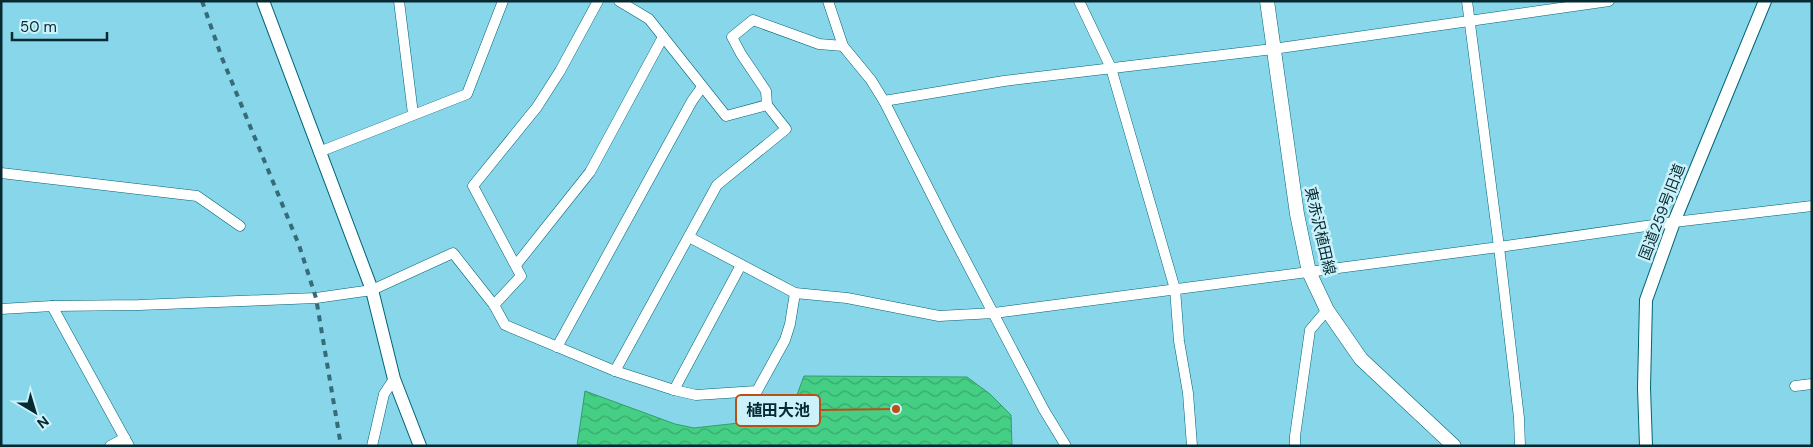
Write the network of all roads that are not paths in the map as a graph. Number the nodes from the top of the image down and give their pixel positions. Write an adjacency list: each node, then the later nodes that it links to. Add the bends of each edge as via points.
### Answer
1 (263, 1): 21 (street)
2 (399, 1): 20 (street)
3 (503, 1): 20 (street, via 467,94)
4 (598, 1): 28 (street, via 537,107 473,186)
5 (619, 1): 13 (street, via 648,19)
6 (828, 1): 14 (street)
7 (1079, 1): 16 (street)
8 (1267, 1): 15 (main road, 東赤沢植田線)
9 (1467, 1): 12 (street)
10 (1609, 1): 12 (street)
11 (1765, 1): 24 (street, 国道259号旧道)
12 (1469, 22): 15 (street); 27 (street)
13 (663, 37): 17 (street); 28 (street, via 590,172)
14 (843, 46): 18 (street); 19 (street, via 819,44 752,20 732,38 766,91)
15 (1273, 49): 16 (street); 30 (main road, 東赤沢植田線, via 1296,214)
16 (1111, 68): 18 (street, via 1004,81); 31 (street)
17 (702, 87): 19 (street, via 726,116); 39 (street)
18 (884, 101): 38 (street)
19 (767, 105): 26 (street, via 786,128 717,185)
20 (413, 114): 21 (street)
21 (320, 152): 32 (street)
22 (1, 173): 25 (street, via 197,196)
23 (1812, 206): 24 (street)
24 (1674, 222): 27 (street); 54 (street, 国道259号旧道, via 1646,300)
25 (240, 226)
26 (689, 237): 29 (street); 40 (street)
27 (1499, 247): 30 (street); 53 (street)
28 (516, 265): 34 (street, via 521,276)
29 (741, 265): 33 (street); 44 (street)
30 (1309, 272): 31 (street); 37 (main road, 東赤沢植田線)
31 (1175, 289): 38 (street); 50 (street)
32 (372, 290): 34 (street, via 453,253); 35 (street, via 316,298); 41 (street)
33 (795, 293): 38 (street, via 847,298 939,316); 44 (street, via 785,340 756,391 696,395)
34 (494, 305): 39 (street, via 505,325)
35 (52, 306): 36 (street); 45 (street)
36 (1, 309)
37 (1327, 310): 51 (street, via 1310,330); 52 (main road, 東赤沢植田線, via 1361,359)
38 (994, 313): 49 (street)
39 (556, 347): 40 (street)
40 (615, 371): 44 (street)
41 (394, 379): 47 (street, via 384,394); 48 (street)
42 (1812, 384): 43 (street)
43 (1795, 386)
44 (674, 390)
45 (127, 442): 46 (street)
46 (110, 446)
47 (372, 446)
48 (420, 446)
49 (1066, 446)
50 (1192, 446)
51 (1295, 446)
52 (1454, 446)
53 (1520, 446)
54 (1646, 446)

